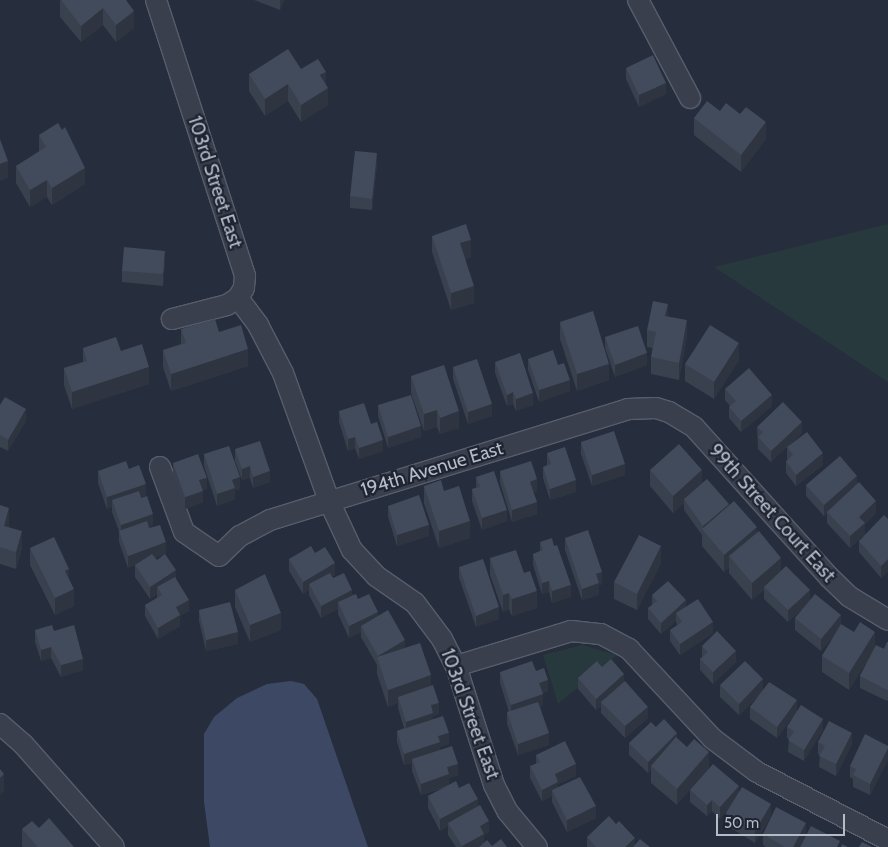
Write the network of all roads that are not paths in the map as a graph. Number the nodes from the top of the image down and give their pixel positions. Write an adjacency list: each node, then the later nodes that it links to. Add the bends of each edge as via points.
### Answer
1 (156, 0): 4 (street, 103rd Street East, via 242,262 244,288)
2 (638, 0): 3 (street)
3 (690, 98)
4 (238, 298): 5 (street, via 227,305); 8 (street, 103rd Street East, via 269,343 298,408)
5 (172, 319)
6 (656, 408): 8 (street, 194th Avenue East, via 628,409); 9 (street, 99th Street Court East, via 694,427 829,578 850,597)
7 (160, 467): 8 (street, 194th Avenue East, via 184,532 219,556 252,528)
8 (329, 500): 10 (street, 103rd Street East, via 352,550 363,564 415,603 442,639)
9 (888, 620)
10 (456, 666): 12 (street, via 571,631 608,637 629,649 713,739 757,772); 14 (street, 103rd Street East, via 494,785 508,812)
11 (0, 724): 13 (street, via 23,744)
12 (888, 840)
13 (114, 847)
14 (536, 847)

